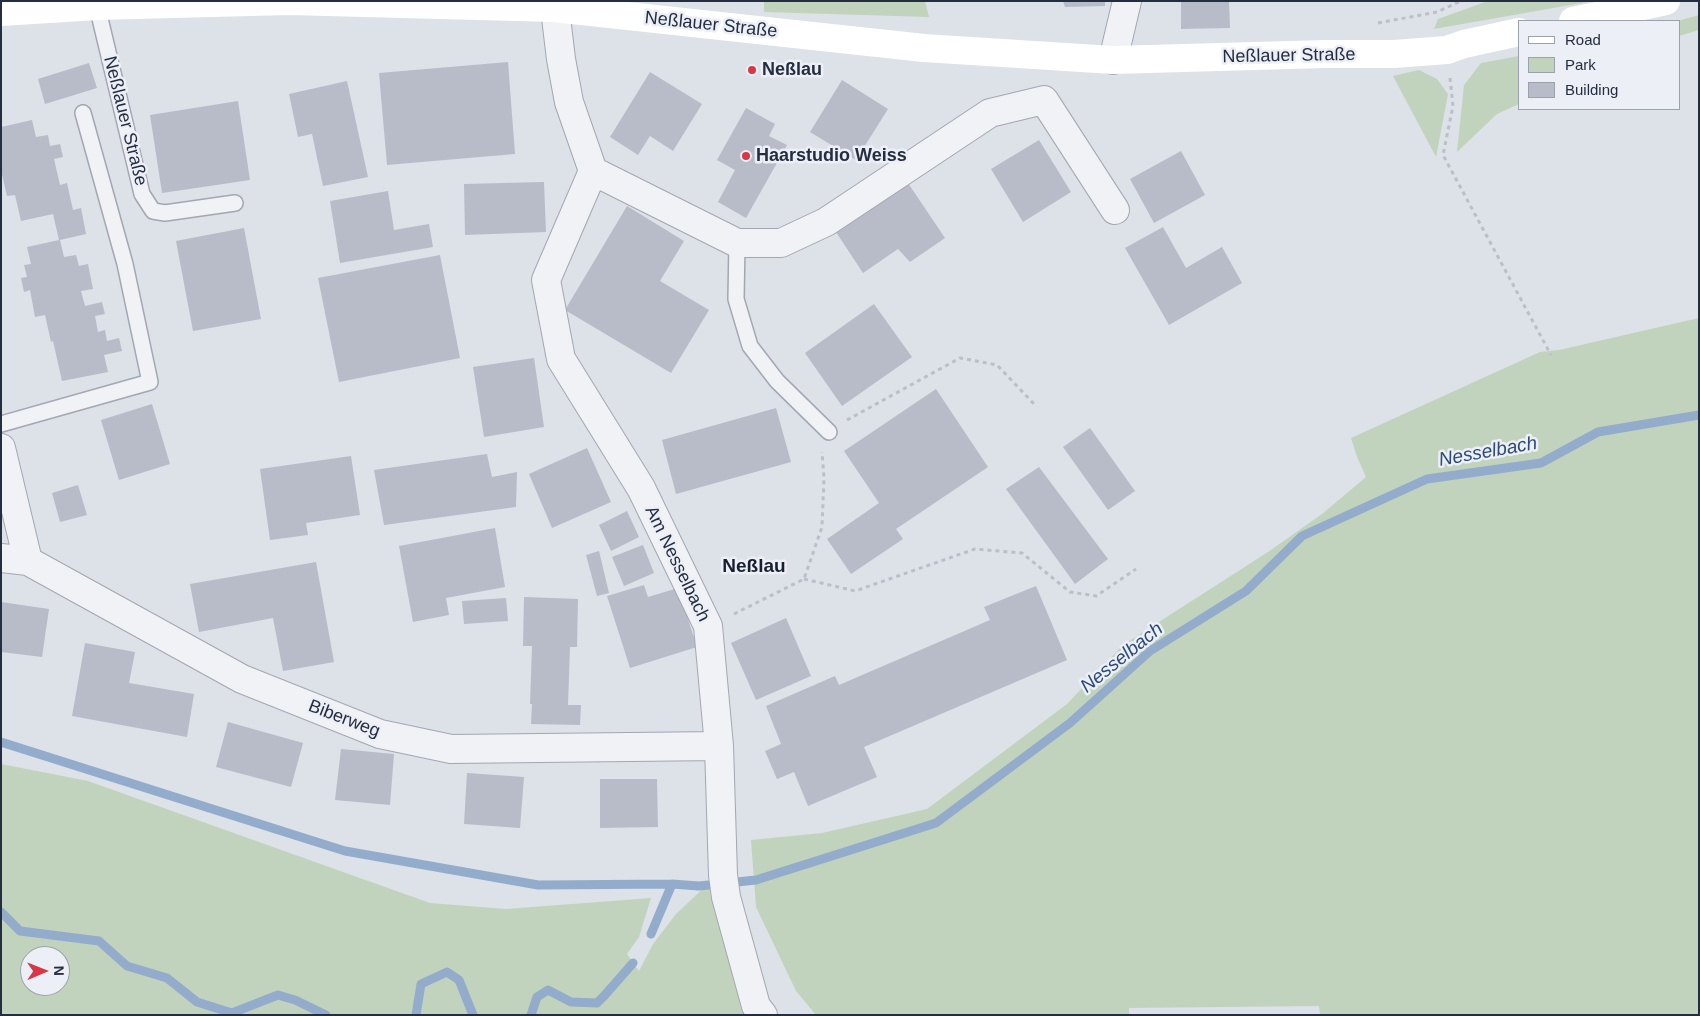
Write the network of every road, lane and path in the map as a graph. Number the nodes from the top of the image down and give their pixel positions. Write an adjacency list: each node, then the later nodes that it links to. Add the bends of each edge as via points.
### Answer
1 (1127, 1): 9 (street)
2 (1666, 1): 6 (main road)
3 (554, 5): 4 (main road, Neßlauer Straße, via 289,1); 9 (main road, Neßlauer Straße, via 924,48); 11 (street, via 569,102)
4 (98, 6): 5 (main road, Neßlauer Straße); 12 (lane, Neßlauer Straße, via 142,194 153,211 165,213)
5 (1, 12)
6 (1578, 20)
7 (1518, 32): 8 (main road, Neßlauer Straße)
8 (1455, 47): 9 (main road, Neßlauer Straße, via 1394,54); 15 (path, via 1453,106 1443,155)
9 (1113, 60)
10 (83, 113): 17 (lane, via 125,264 150,382)
11 (593, 171): 14 (street); 24 (street, Am Nesselbach, via 546,280 561,359 641,488)
12 (235, 203)
13 (1115, 210): 14 (street, via 1044,100 990,113 826,222 781,244)
14 (738, 243): 18 (lane, via 736,299 750,346 777,381)
15 (1551, 354)
16 (1035, 404): 18 (path, via 997,364 960,358)
17 (1, 424)
18 (829, 432): 23 (path, via 822,448 822,527)
19 (1, 448): 21 (street)
20 (1, 558): 21 (street, Biberweg)
21 (28, 561): 25 (street, Biberweg, via 242,679 380,734 451,749)
22 (1136, 569): 23 (path, via 1096,596 1070,592 1022,554 975,550 855,591)
23 (804, 579): 24 (path)
24 (708, 626): 25 (street, Am Nesselbach)
25 (719, 746): 26 (street, Am Nesselbach, via 724,886 756,1006)
26 (763, 1015)

